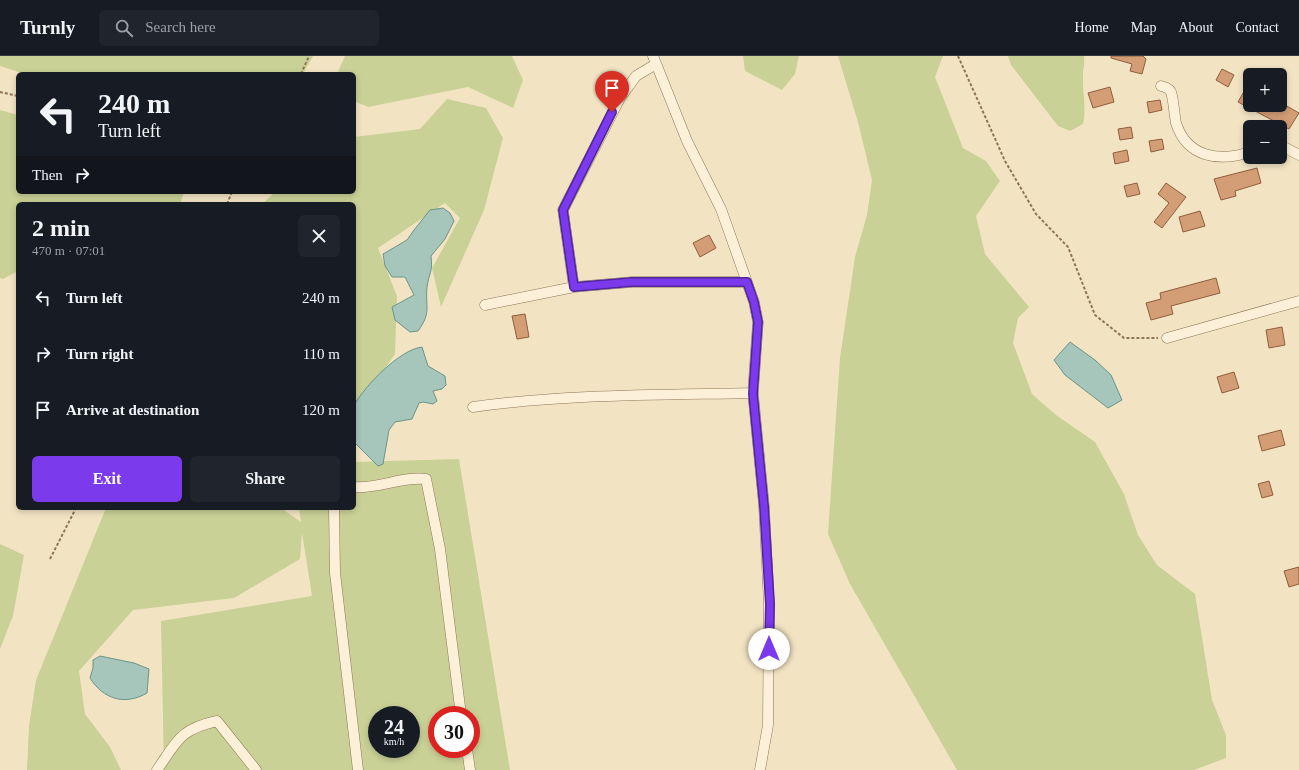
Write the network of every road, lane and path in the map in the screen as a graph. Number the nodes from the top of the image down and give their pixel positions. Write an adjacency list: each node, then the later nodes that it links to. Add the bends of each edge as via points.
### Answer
1 (309, 56): 4 (path)
2 (958, 56): 15 (path, via 1005,161 1036,214 1068,247 1094,315 1124,338)
3 (654, 60): 11 (street, via 686,141 721,209); 12 (street, via 636,76 620,98 563,210)
4 (302, 72)
5 (1161, 86): 9 (street, via 1171,92 1176,123 1182,137 1198,151 1225,158)
6 (0, 92): 7 (path)
7 (16, 96)
8 (1287, 149): 10 (street)
9 (1243, 154)
10 (1299, 155)
11 (747, 282): 12 (street, via 632,282); 16 (street, via 758,322)
12 (574, 287): 14 (street)
13 (1299, 301): 15 (street)
14 (485, 305)
15 (1167, 338)
16 (753, 394): 17 (street, via 588,396); 28 (street, via 770,604 768,725)
17 (473, 407)
18 (356, 487): 22 (street, via 368,488 418,478 426,479 440,549)
19 (75, 510): 21 (path)
20 (334, 510): 26 (street, via 335,573)
21 (50, 559)
22 (460, 706)
23 (468, 758): 27 (street)
24 (158, 770): 25 (street, via 182,735 202,724 217,721)
25 (256, 770)
26 (358, 770)
27 (470, 770)
28 (760, 770)

